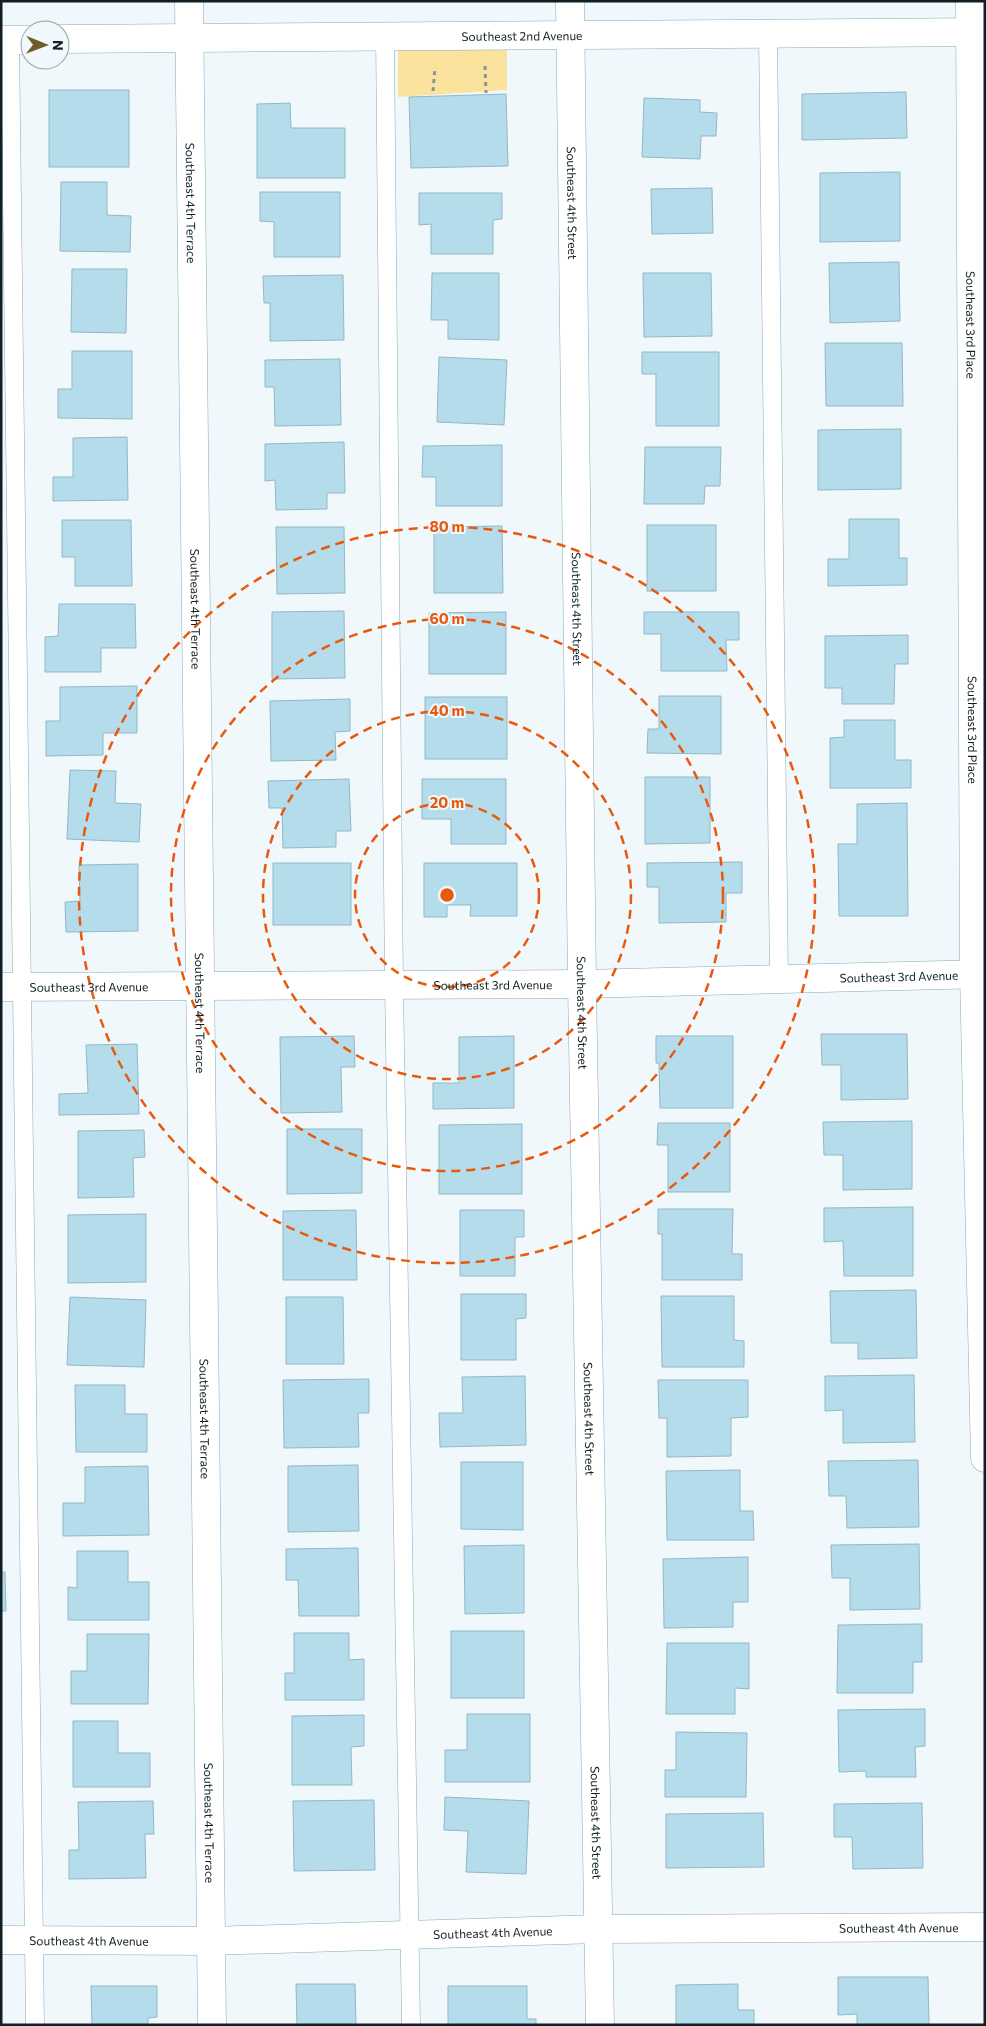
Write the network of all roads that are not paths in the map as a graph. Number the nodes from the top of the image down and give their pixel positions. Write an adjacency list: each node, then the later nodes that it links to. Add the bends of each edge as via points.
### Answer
1 (189, 1): 8 (street, Southeast 4th Terrace)
2 (570, 1): 6 (street, Southeast 4th Street)
3 (970, 1): 4 (street, Southeast 3rd Place)
4 (978, 32): 5 (street, Southeast 2nd Avenue); 11 (street, Southeast 3rd Place)
5 (768, 33): 6 (street, Southeast 2nd Avenue); 12 (lane)
6 (570, 34): 7 (street, Southeast 2nd Avenue); 13 (street, Southeast 4th Street)
7 (385, 36): 8 (street, Southeast 2nd Avenue); 14 (lane)
8 (190, 38): 9 (street, Southeast 2nd Avenue); 15 (street, Southeast 4th Terrace)
9 (70, 39)
10 (14, 40): 16 (lane)
11 (979, 974): 12 (street, Southeast 3rd Avenue); 17 (street, Southeast 3rd Place)
12 (778, 979): 13 (street, Southeast 3rd Avenue)
13 (582, 984): 14 (street, Southeast 3rd Avenue); 19 (street, Southeast 4th Street)
14 (394, 985): 15 (street, Southeast 3rd Avenue); 20 (lane)
15 (201, 986): 16 (street, Southeast 3rd Avenue); 23 (street, Southeast 4th Terrace)
16 (12, 987): 22 (lane)
17 (985, 1458)
18 (985, 1927): 19 (street, Southeast 4th Avenue)
19 (598, 1929): 20 (street, Southeast 4th Avenue); 27 (street, Southeast 4th Street)
20 (410, 1934): 23 (street, Southeast 4th Avenue); 26 (lane)
21 (1, 1940): 22 (street, Southeast 4th Avenue)
22 (34, 1940): 23 (street, Southeast 4th Avenue); 24 (lane)
23 (211, 1941): 25 (street, Southeast 4th Terrace)
24 (35, 2025)
25 (212, 2025)
26 (411, 2025)
27 (600, 2025)

